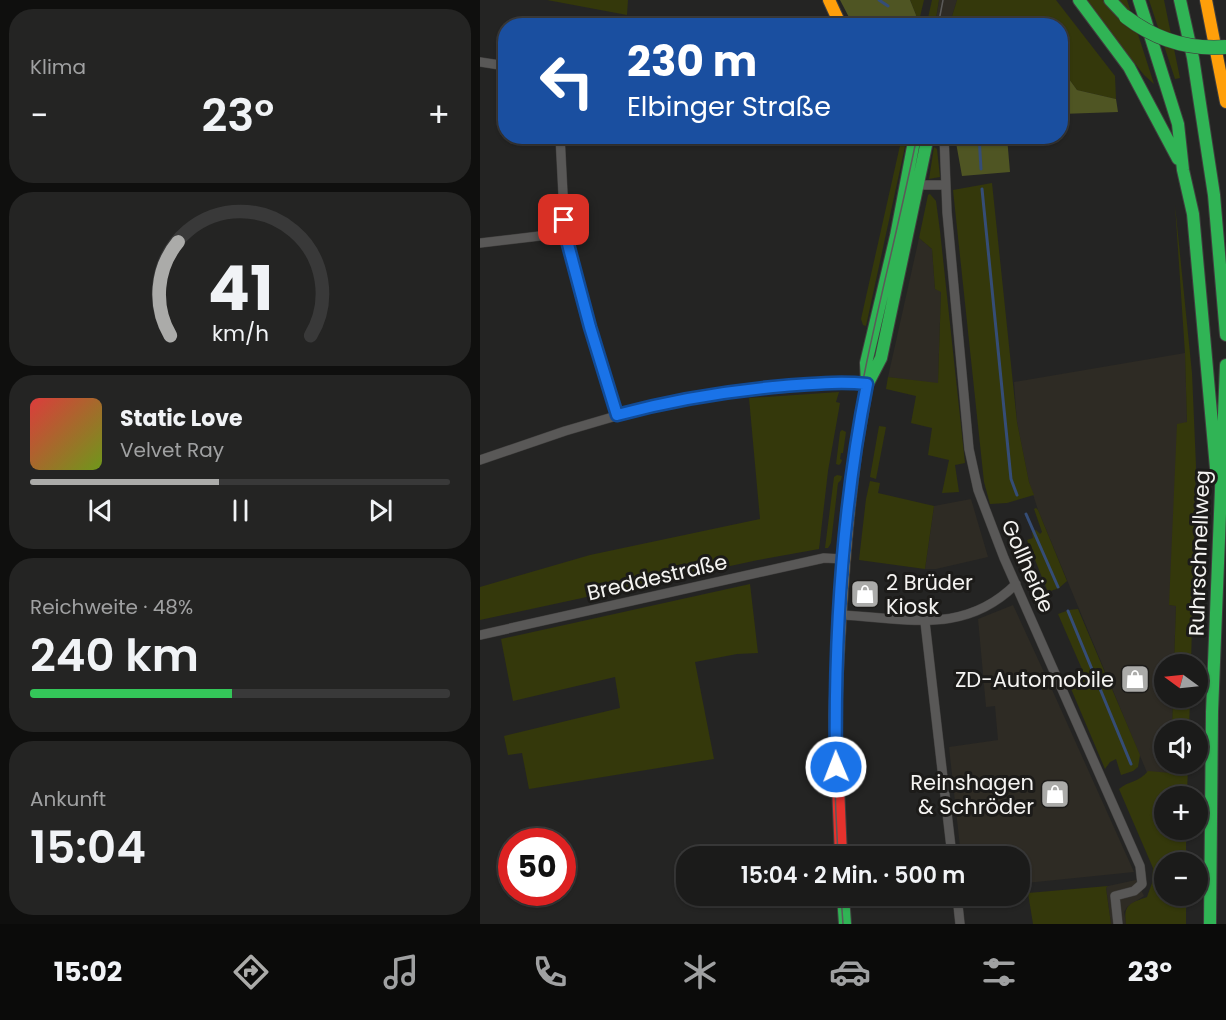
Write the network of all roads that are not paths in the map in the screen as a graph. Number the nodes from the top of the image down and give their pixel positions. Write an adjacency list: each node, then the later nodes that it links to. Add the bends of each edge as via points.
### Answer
1 (830, 0): 7 (main road)
2 (1079, 0): 16 (main road, via 1129,67)
3 (1110, 0): 8 (main road, bridge, via 1136,25 1158,38 1197,48)
4 (1139, 0): 16 (main road, via 1178,124)
5 (1180, 0): 21 (main road, via 1214,195)
6 (1206, 0): 11 (main road)
7 (838, 18)
8 (1226, 47)
9 (480, 62): 10 (street)
10 (498, 65)
11 (1226, 102)
12 (560, 144): 19 (street)
13 (913, 144): 23 (main road, via 866,363)
14 (926, 144): 17 (main road)
15 (944, 144): 18 (street, Gollheide)
16 (1183, 170): 26 (main road, via 1193,214)
17 (918, 185): 18 (street); 23 (main road, via 881,358)
18 (946, 185): 28 (street, Gollheide, via 969,449 986,513)
19 (565, 233): 20 (street); 24 (street)
20 (480, 243)
21 (1226, 335)
22 (1226, 364): 26 (main road, Ruhrschnellweg)
23 (867, 384): 24 (street, via 743,390 657,404); 27 (main road, via 852,470)
24 (617, 415): 25 (street)
25 (480, 460)
26 (1221, 500): 39 (main road, Ruhrschnellweg)
27 (843, 559): 29 (main road); 31 (street, Breddestraße, via 824,558)
28 (1016, 584): 30 (street, via 985,607); 38 (street, Gollheide, via 1140,866 1142,884 1134,891 1115,896)
29 (839, 615): 30 (street); 32 (main road, via 835,727)
30 (925, 622): 33 (street)
31 (480, 635)
32 (840, 846)
33 (951, 846)
34 (844, 906): 36 (main road)
35 (958, 906): 37 (street)
36 (845, 924)
37 (960, 924)
38 (1118, 924)
39 (1210, 924)

